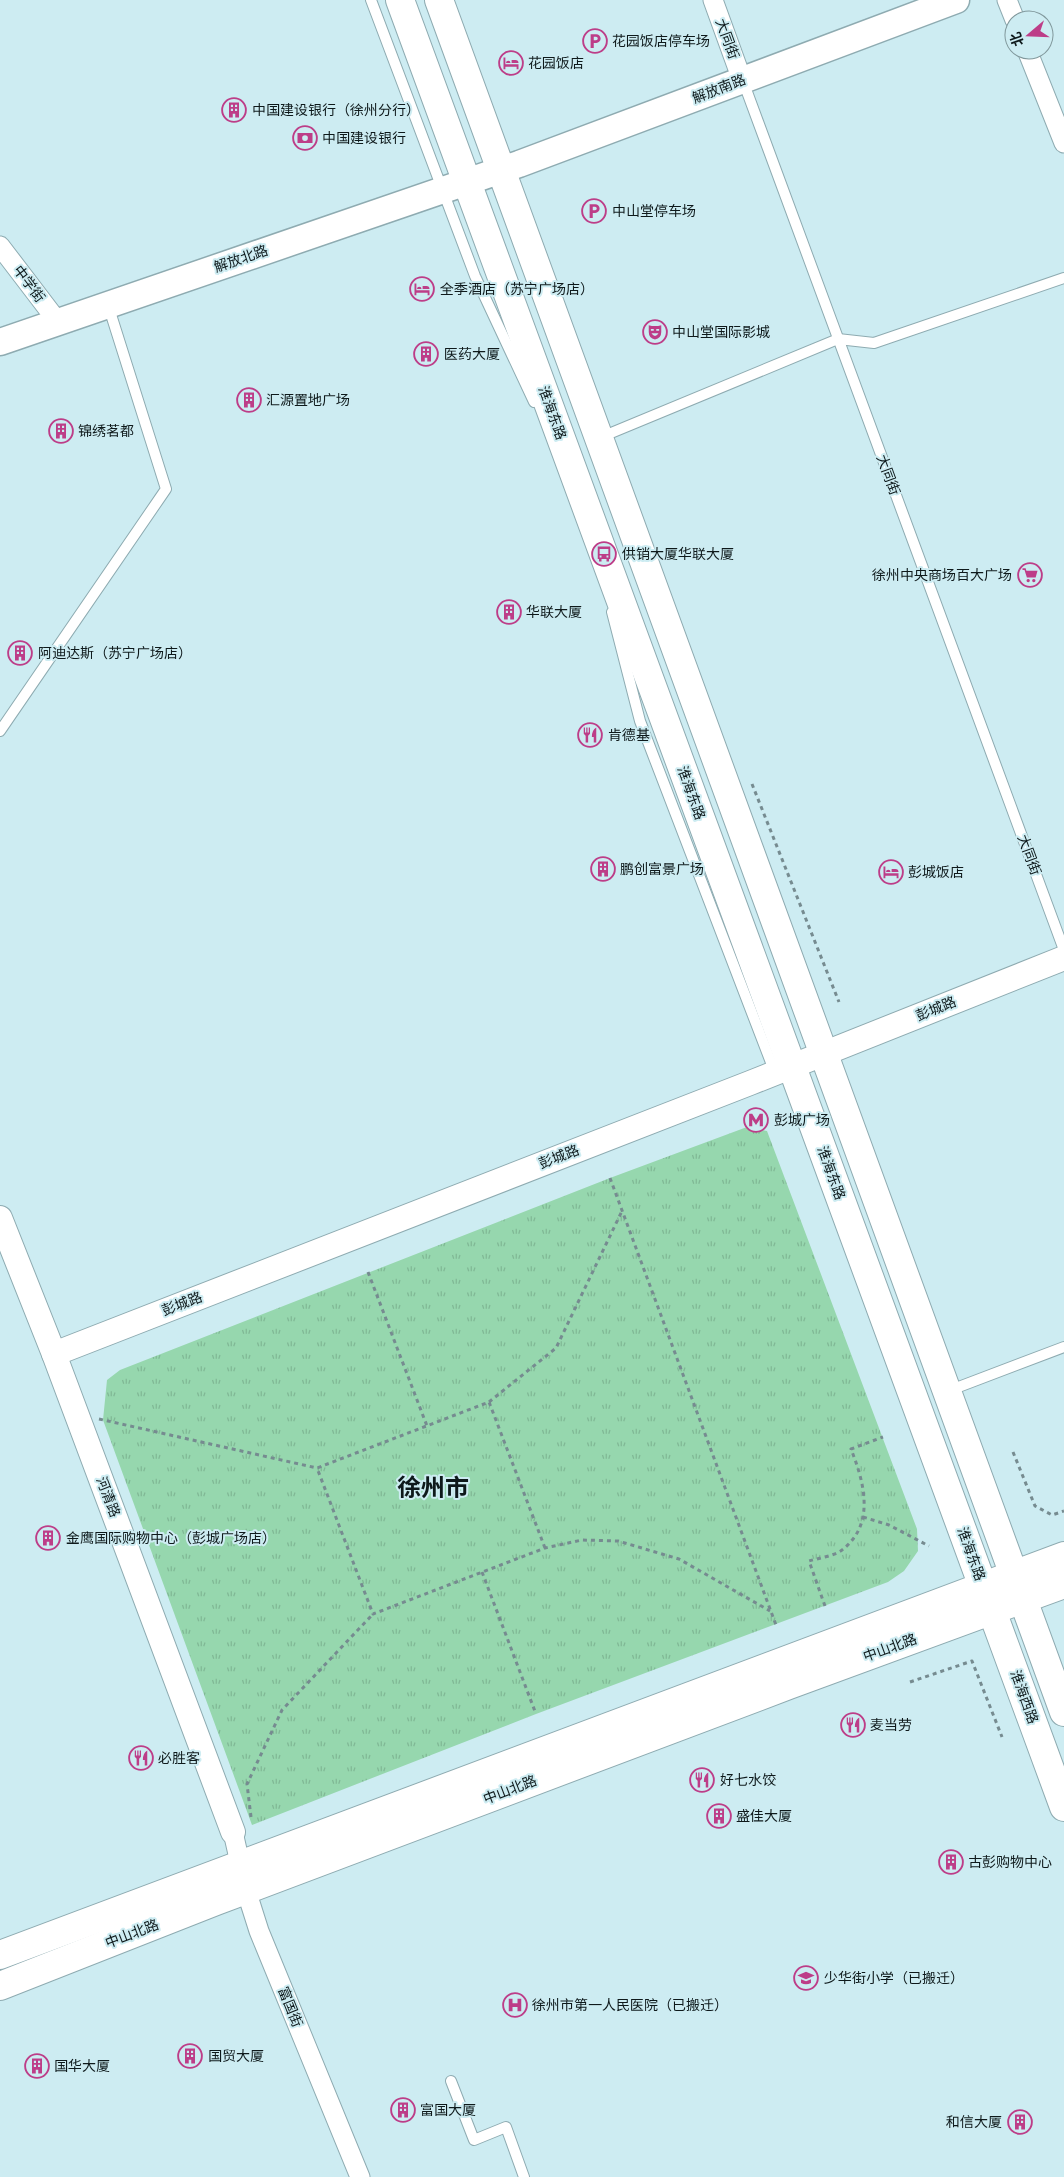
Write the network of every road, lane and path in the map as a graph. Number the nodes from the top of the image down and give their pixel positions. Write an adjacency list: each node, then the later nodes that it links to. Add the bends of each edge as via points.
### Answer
1 (371, 0): 9 (lane)
2 (400, 0): 9 (main road, 淮海东路)
3 (439, 0): 9 (main road, 淮海东路)
4 (713, 0): 7 (street, 大同街)
5 (956, 0): 7 (main road, 解放南路)
6 (1031, 60): 8 (street)
7 (742, 80): 9 (main road, 解放南路); 14 (lane, 大同街)
8 (1064, 143)
9 (473, 180): 12 (main road, 解放北路); 16 (main road, 淮海东路); 21 (main road, 淮海东路); 21 (lane, via 475,276 539,412 608,600 640,721)
10 (0, 246): 13 (street, 中学街)
11 (1064, 278): 14 (lane, via 874,343)
12 (108, 305): 13 (main road, 解放北路); 17 (lane, via 166,489)
13 (58, 322): 15 (main road, 解放北路)
14 (838, 339): 16 (lane, via 611,433); 18 (lane, 大同街)
15 (0, 342)
16 (596, 432): 20 (main road, 淮海东路)
17 (0, 731)
18 (1064, 950)
19 (1064, 958): 20 (street, 彭城路)
20 (823, 1054): 21 (street, 彭城路); 28 (main road, 淮海东路)
21 (784, 1070): 27 (street, 彭城路); 43 (main road, 淮海东路)
22 (610, 1178): 23 (path)
23 (622, 1210): 29 (path, via 556,1348); 45 (path)
24 (0, 1218): 27 (street, 河清路)
25 (368, 1272): 31 (path)
26 (1064, 1348): 28 (lane)
27 (54, 1354): 30 (street, 河清路)
28 (947, 1392): 42 (main road, 淮海东路)
29 (490, 1402): 31 (path); 38 (path)
30 (79, 1420): 34 (path, via 93,1417); 53 (street, 河清路)
31 (427, 1426): 34 (path)
32 (883, 1437): 36 (path, via 851,1449 865,1500)
33 (1013, 1452): 35 (path, via 1035,1506 1052,1514)
34 (317, 1468): 46 (path)
35 (1064, 1511)
36 (863, 1517): 37 (path, via 889,1524); 44 (path, via 853,1539 841,1551 809,1562)
37 (929, 1546)
38 (545, 1548): 40 (path); 45 (path, via 582,1540 618,1541 679,1559)
39 (1064, 1556): 42 (main road)
40 (482, 1572): 46 (path); 50 (path)
41 (1064, 1584): 42 (main road)
42 (1018, 1587): 43 (main road, 中山北路); 49 (main road)
43 (987, 1599): 52 (main road, 淮海西路); 54 (main road, 中山北路); 55 (main road, 中山北路, via 789,1684)
44 (825, 1606)
45 (770, 1611): 47 (path)
46 (373, 1614): 53 (path, via 282,1710 247,1784)
47 (776, 1625)
48 (910, 1682): 51 (path, via 972,1661)
49 (1064, 1712)
50 (536, 1714)
51 (1002, 1737)
52 (1064, 1808)
53 (243, 1829): 54 (street, 富国街)
54 (240, 1864): 55 (street, 富国街); 56 (main road, 中山北路)
55 (246, 1890): 57 (main road, 中山北路); 59 (street, 富国街, via 258,1931)
56 (0, 1954)
57 (0, 1986)
58 (450, 2081): 60 (lane, via 474,2140 506,2127)
59 (360, 2177)
60 (524, 2177)

